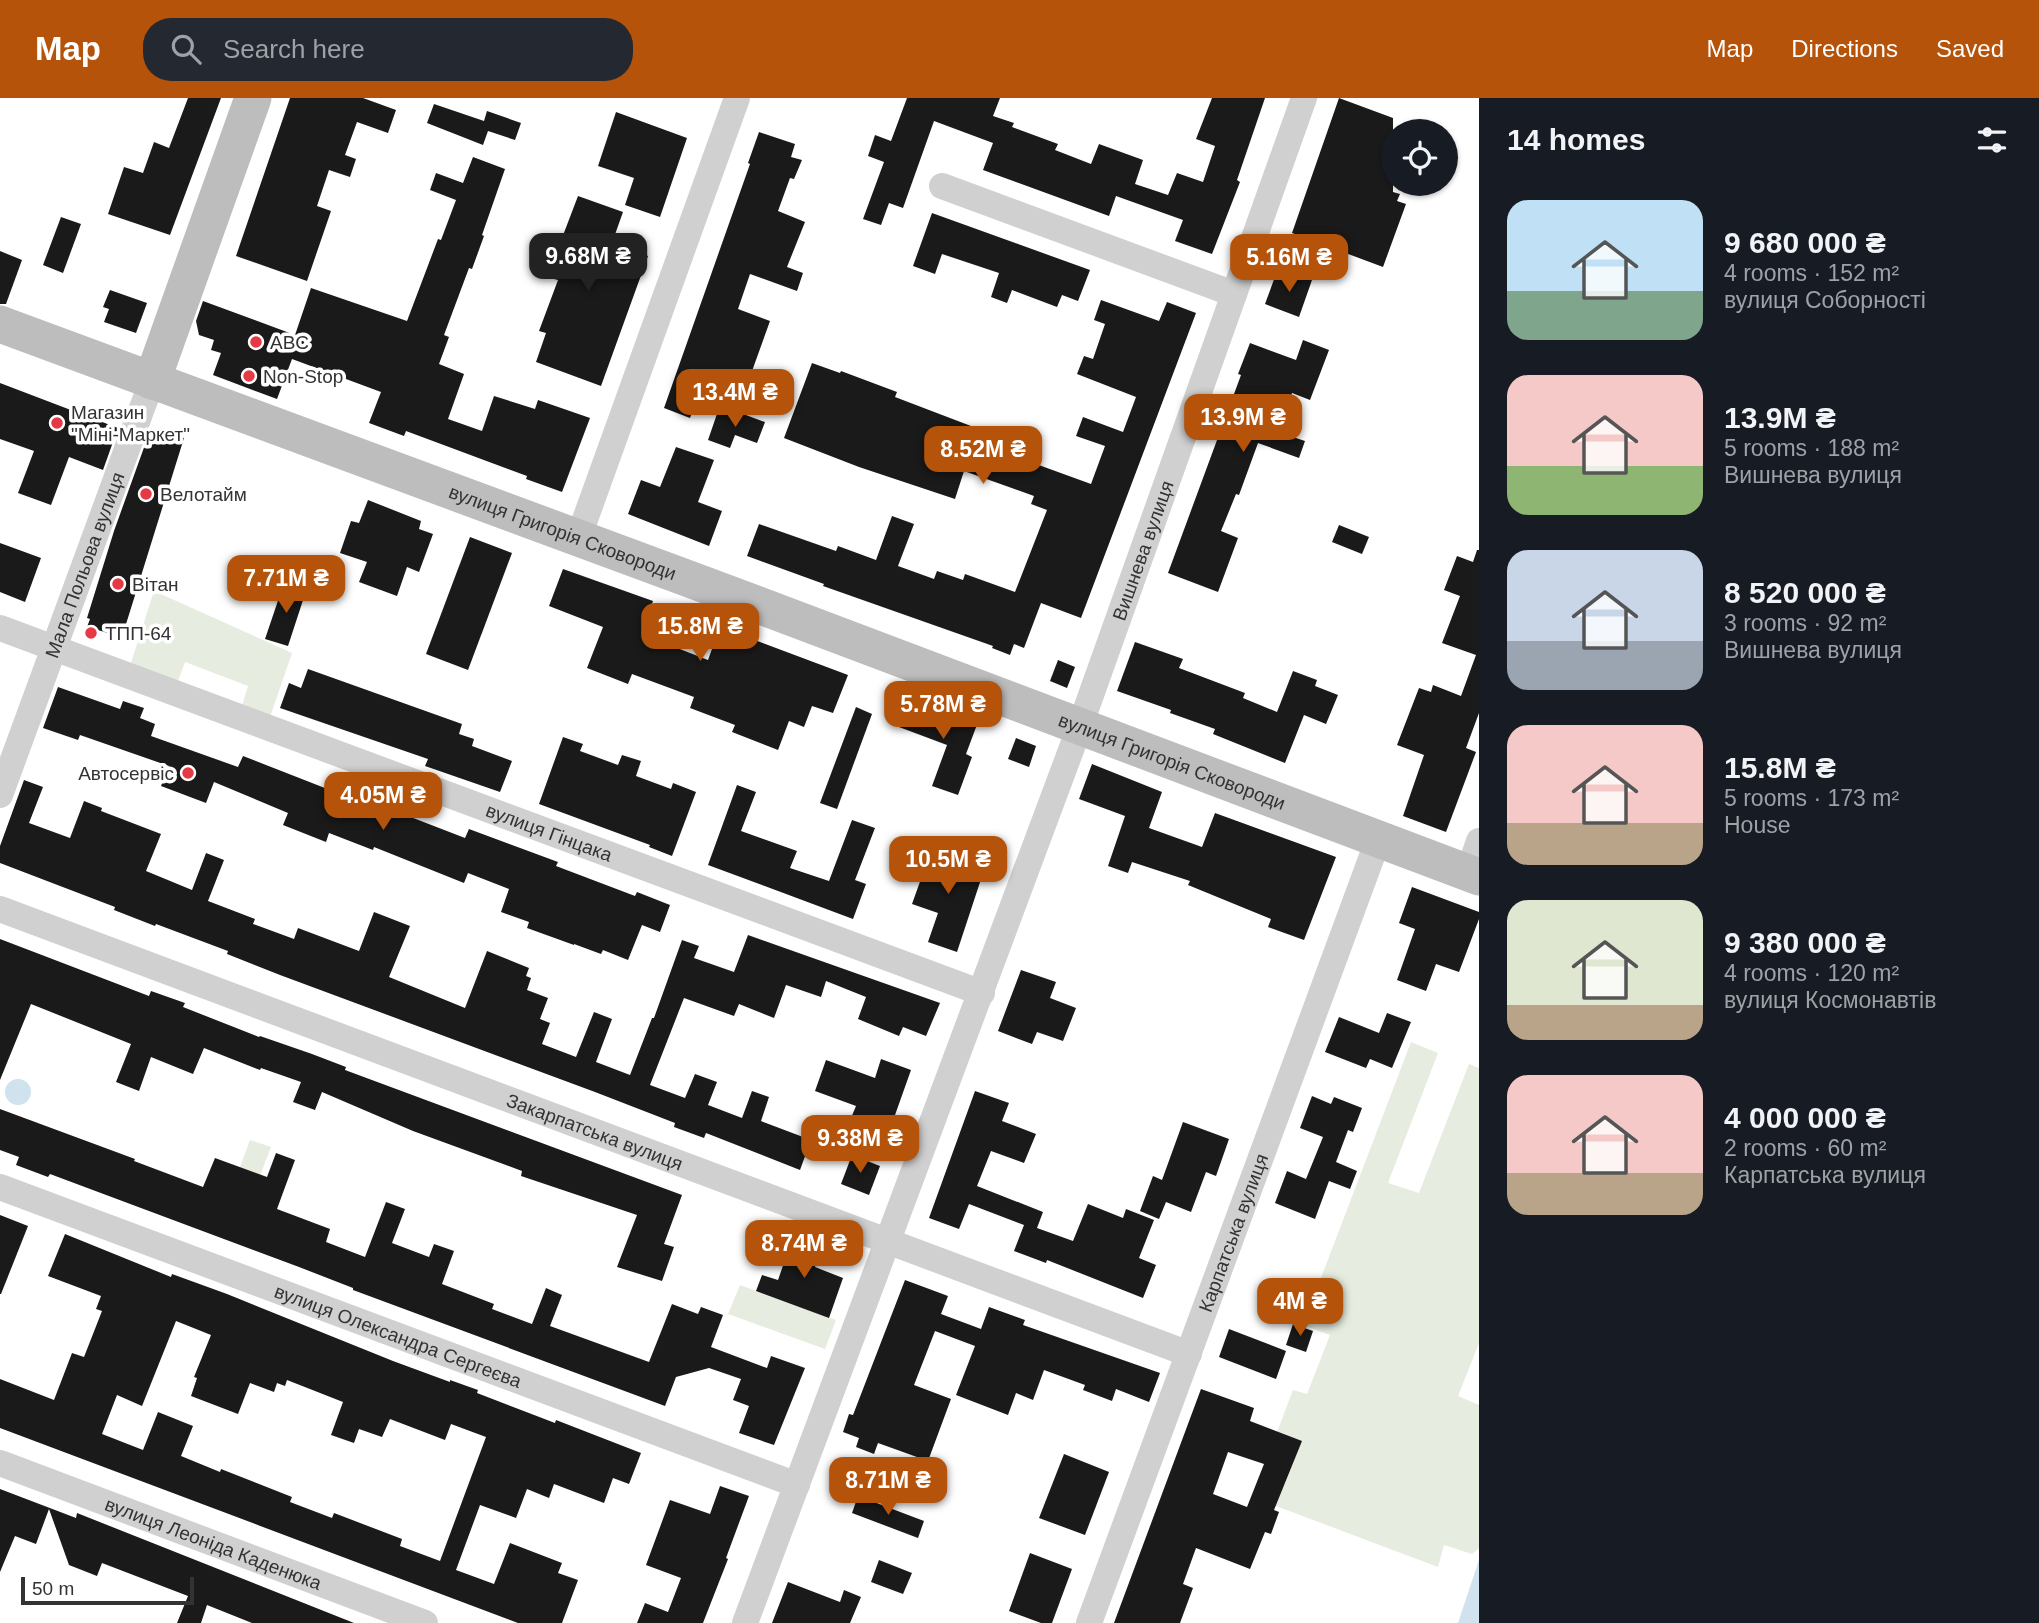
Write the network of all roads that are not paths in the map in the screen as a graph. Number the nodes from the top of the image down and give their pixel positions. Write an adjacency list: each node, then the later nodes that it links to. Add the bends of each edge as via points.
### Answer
1 (253, 98): 7 (main road, Мала Польова вулиця)
2 (737, 98): 8 (street)
3 (1304, 98): 5 (street, Вишнева вулиця)
4 (942, 186): 5 (street)
5 (1234, 294): 11 (street, Вишнева вулиця)
6 (0, 324): 7 (main road, вулиця Григорія Сковороди)
7 (152, 381): 8 (main road, вулиця Григорія Сковороди); 10 (street, Мала Польова вулиця)
8 (578, 540): 11 (main road, вулиця Григорія Сковороди)
9 (0, 628): 10 (street, вулиця Гінцака)
10 (55, 648): 12 (street, Мала Польова вулиця); 16 (street, вулиця Гінцака)
11 (1080, 726): 13 (main road, вулиця Григорія Сковороди); 16 (street, Вишнева вулиця)
12 (0, 795)
13 (1378, 840): 14 (main road, вулиця Григорія Сковороди); 19 (street, Карпатська вулиця)
14 (1475, 864)
15 (0, 909): 18 (street, Закарпатська вулиця)
16 (982, 993): 18 (street, Вишнева вулиця)
17 (0, 1187): 21 (street, вулиця Олександра Сергеєва)
18 (890, 1240): 19 (street, Закарпатська вулиця); 21 (street, Вишнева вулиця)
19 (1189, 1354): 24 (street, Карпатська вулиця)
20 (0, 1463): 22 (street, вулиця Леоніда Каденюка)
21 (797, 1485): 23 (street, Вишнева вулиця)
22 (425, 1623)
23 (745, 1623)
24 (1089, 1623)

